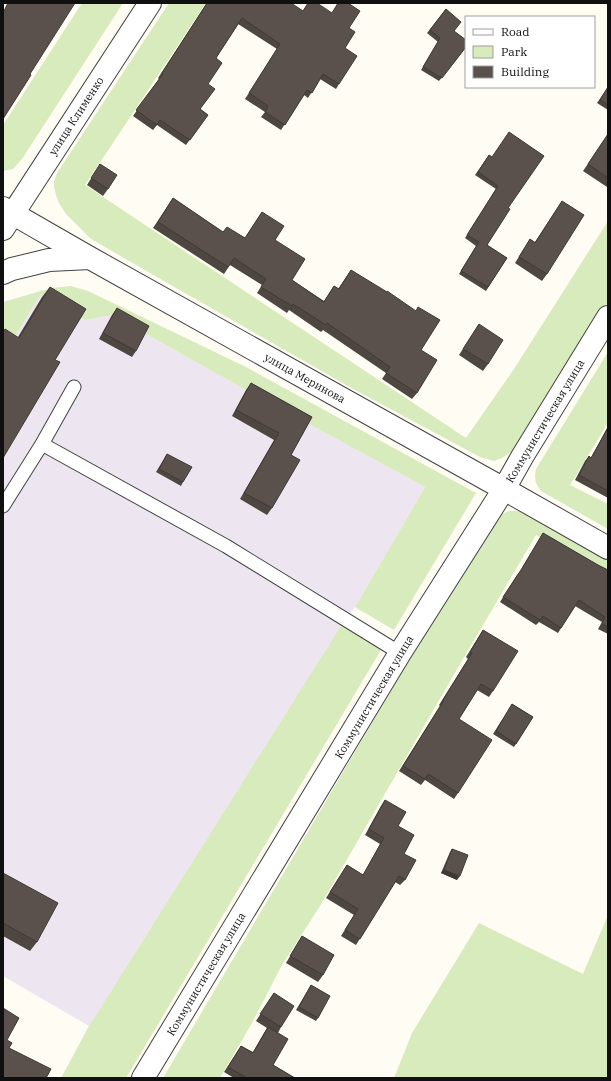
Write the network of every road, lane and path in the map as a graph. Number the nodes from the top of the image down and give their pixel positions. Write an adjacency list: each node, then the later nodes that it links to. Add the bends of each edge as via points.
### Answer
1 (150, 3): 2 (street, улица Клименко)
2 (6, 217): 3 (street, улица Меринова)
3 (90, 258): 4 (street, via 48,260); 8 (street, улица Меринова)
4 (3, 272)
5 (608, 317): 8 (street, Коммунистическая улица)
6 (74, 387): 7 (lane)
7 (42, 444): 9 (lane); 11 (lane, via 226,546)
8 (504, 489): 10 (street, улица Меринова); 11 (street, Коммунистическая улица)
9 (3, 506)
10 (608, 548)
11 (400, 652): 12 (street, Коммунистическая улица)
12 (143, 1078)

